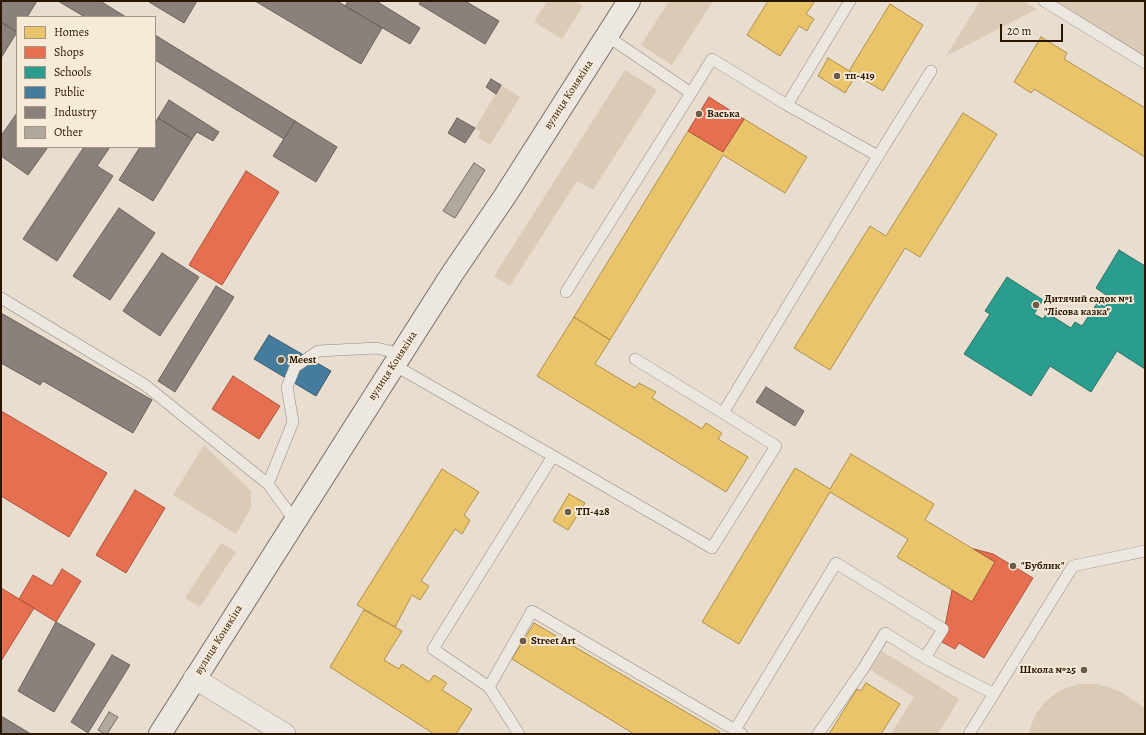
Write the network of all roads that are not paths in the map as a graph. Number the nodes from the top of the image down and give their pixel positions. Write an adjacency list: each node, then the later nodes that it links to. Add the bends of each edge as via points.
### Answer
1 (629, 1): 4 (main road, вулиця Конякіна)
2 (850, 1): 8 (lane)
3 (1044, 1): 5 (lane)
4 (607, 36): 7 (lane); 13 (main road, вулиця Конякіна)
5 (1145, 63)
6 (931, 71): 9 (lane)
7 (691, 93): 8 (lane, via 712,59); 10 (lane)
8 (787, 105): 9 (lane)
9 (878, 156): 14 (lane)
10 (566, 292)
11 (1, 298): 16 (lane, via 145,385)
12 (636, 359): 14 (lane)
13 (397, 360): 15 (lane); 16 (lane, via 377,348 318,351 296,367 287,387 293,422); 17 (main road, вулиця Конякіна)
14 (723, 413): 15 (lane, via 776,446 712,548)
15 (553, 456): 21 (lane, via 433,650)
16 (268, 484): 17 (lane)
17 (295, 521): 20 (main road, вулиця Конякіна)
18 (1145, 551): 22 (lane, via 1073,566)
19 (925, 658): 22 (lane); 23 (lane, via 943,629 836,564); 27 (lane, via 885,633)
20 (194, 678): 24 (main road, вулиця Конякіна); 25 (street)
21 (489, 687): 23 (lane, via 532,611); 26 (lane)
22 (994, 694): 28 (lane)
23 (739, 732)
24 (160, 734)
25 (285, 734)
26 (519, 734)
27 (818, 734)
28 (969, 734)

